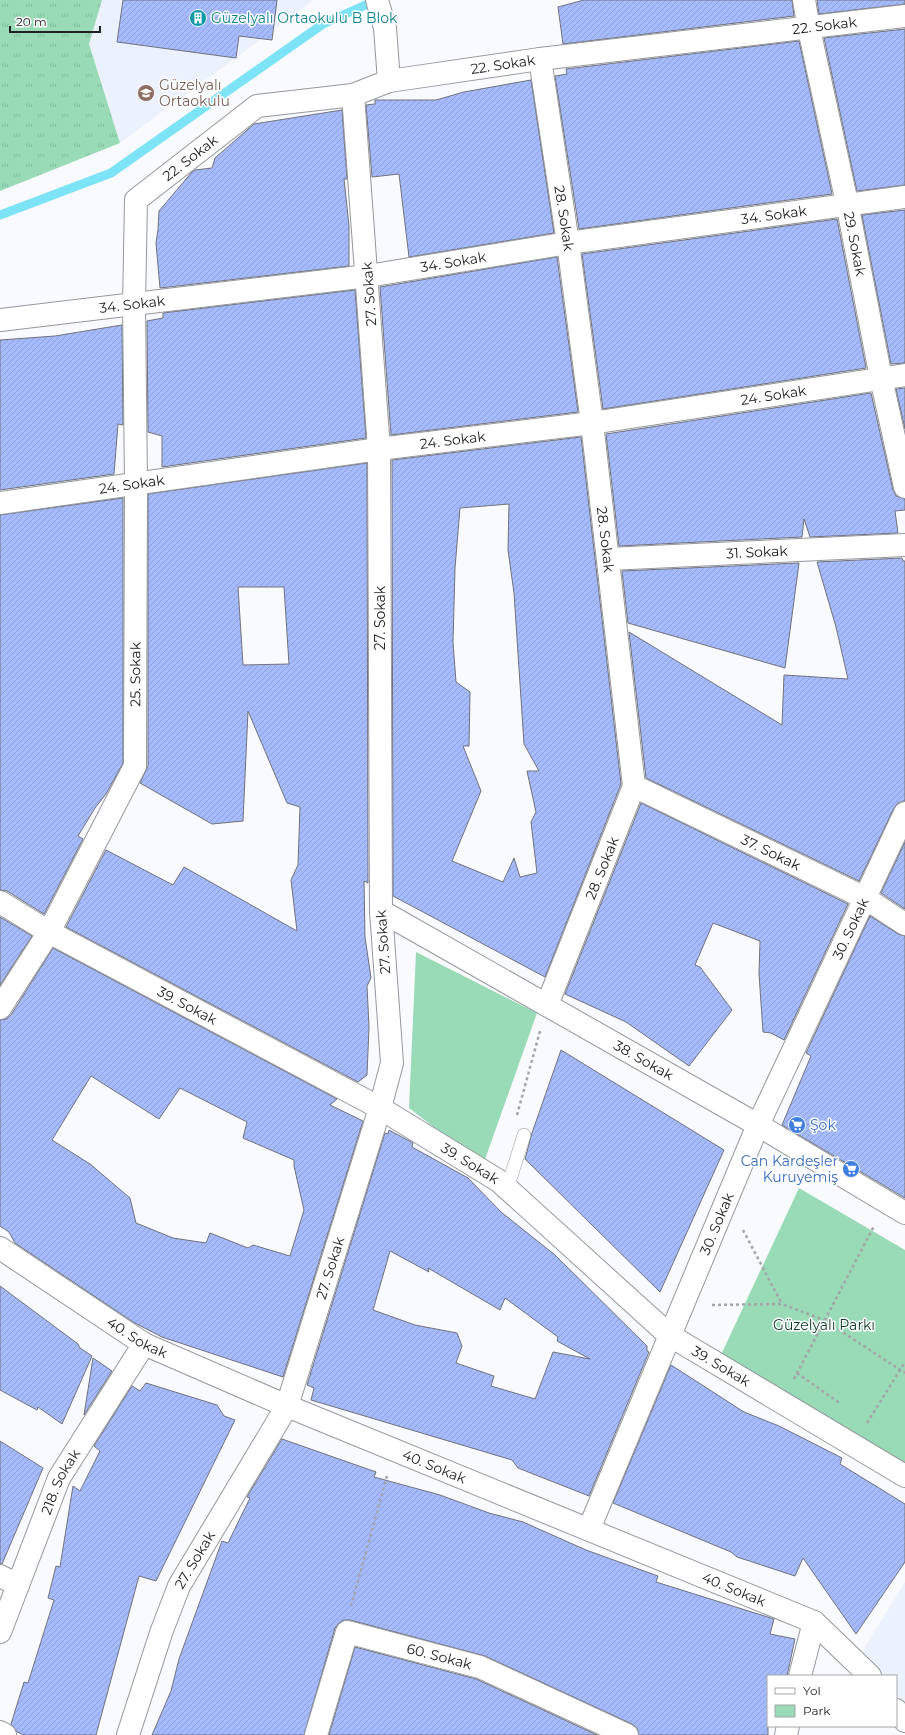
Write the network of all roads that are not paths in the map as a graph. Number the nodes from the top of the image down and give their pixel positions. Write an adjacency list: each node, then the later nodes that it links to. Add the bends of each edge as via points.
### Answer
1 (377, 0): 6 (street, via 385,28)
2 (804, 0): 4 (street, 29. Sokak)
3 (905, 16): 4 (street, 22. Sokak)
4 (808, 29): 5 (street, 22. Sokak); 9 (street, 29. Sokak)
5 (540, 59): 6 (street, 22. Sokak); 10 (street, 28. Sokak)
6 (389, 81): 7 (street, 22. Sokak)
7 (354, 95): 11 (street, 27. Sokak); 12 (street, 22. Sokak, via 257,106 136,200)
8 (905, 197): 9 (street, 34. Sokak)
9 (847, 204): 10 (street, 34. Sokak); 15 (street, 29. Sokak)
10 (568, 243): 11 (street, 34. Sokak); 16 (street, 28. Sokak)
11 (368, 276): 12 (street, 34. Sokak); 17 (street, 27. Sokak)
12 (134, 305): 13 (street, 34. Sokak); 18 (street, 25. Sokak)
13 (0, 320)
14 (905, 375): 15 (street, 24. Sokak)
15 (881, 378): 16 (street, 24. Sokak); 19 (street, 29. Sokak)
16 (592, 423): 17 (street, 24. Sokak); 22 (street, 28. Sokak)
17 (380, 450): 18 (street, 24. Sokak); 27 (street, 27. Sokak)
18 (136, 484): 20 (street, 24. Sokak); 29 (street, 25. Sokak, via 135,766)
19 (905, 487)
20 (0, 503)
21 (905, 545): 22 (street, 31. Sokak)
22 (608, 558): 23 (street, 28. Sokak)
23 (634, 786): 25 (street, 37. Sokak); 30 (street, 28. Sokak)
24 (905, 813): 25 (street, 30. Sokak)
25 (865, 898): 28 (street, 37. Sokak); 33 (street, 30. Sokak)
26 (0, 902): 29 (street, 39. Sokak)
27 (380, 910): 30 (street, 38. Sokak); 32 (street, 27. Sokak, via 392,1063)
28 (905, 924)
29 (49, 932): 31 (street, 25. Sokak); 32 (street, 39. Sokak)
30 (547, 1006): 33 (street, 38. Sokak)
31 (0, 1008)
32 (380, 1108): 35 (street, 39. Sokak, via 499,1181); 40 (street, 27. Sokak)
33 (758, 1125): 36 (street, 38. Sokak); 38 (street, 30. Sokak)
34 (524, 1135): 35 (lane)
35 (507, 1189): 38 (street, 39. Sokak)
36 (896, 1207)
37 (0, 1248): 39 (street, 40. Sokak)
38 (669, 1335): 41 (street, 39. Sokak); 42 (street, 30. Sokak)
39 (144, 1344): 40 (street, 40. Sokak); 43 (street, 218. Sokak, via 59,1478)
40 (287, 1406): 42 (street, 40. Sokak); 52 (street, 27. Sokak, via 179,1586)
41 (905, 1476)
42 (589, 1529): 44 (street, 40. Sokak)
43 (9, 1581): 45 (street, 218. Sokak)
44 (814, 1622): 46 (street); 47 (street, 40. Sokak)
45 (0, 1632)
46 (800, 1675)
47 (869, 1675)
48 (897, 1711): 49 (street)
49 (905, 1721)
50 (0, 1732): 51 (street)
51 (5, 1735)
52 (128, 1735)
53 (316, 1735): 54 (street, 60. Sokak, via 347,1632 480,1668)
54 (627, 1735)

